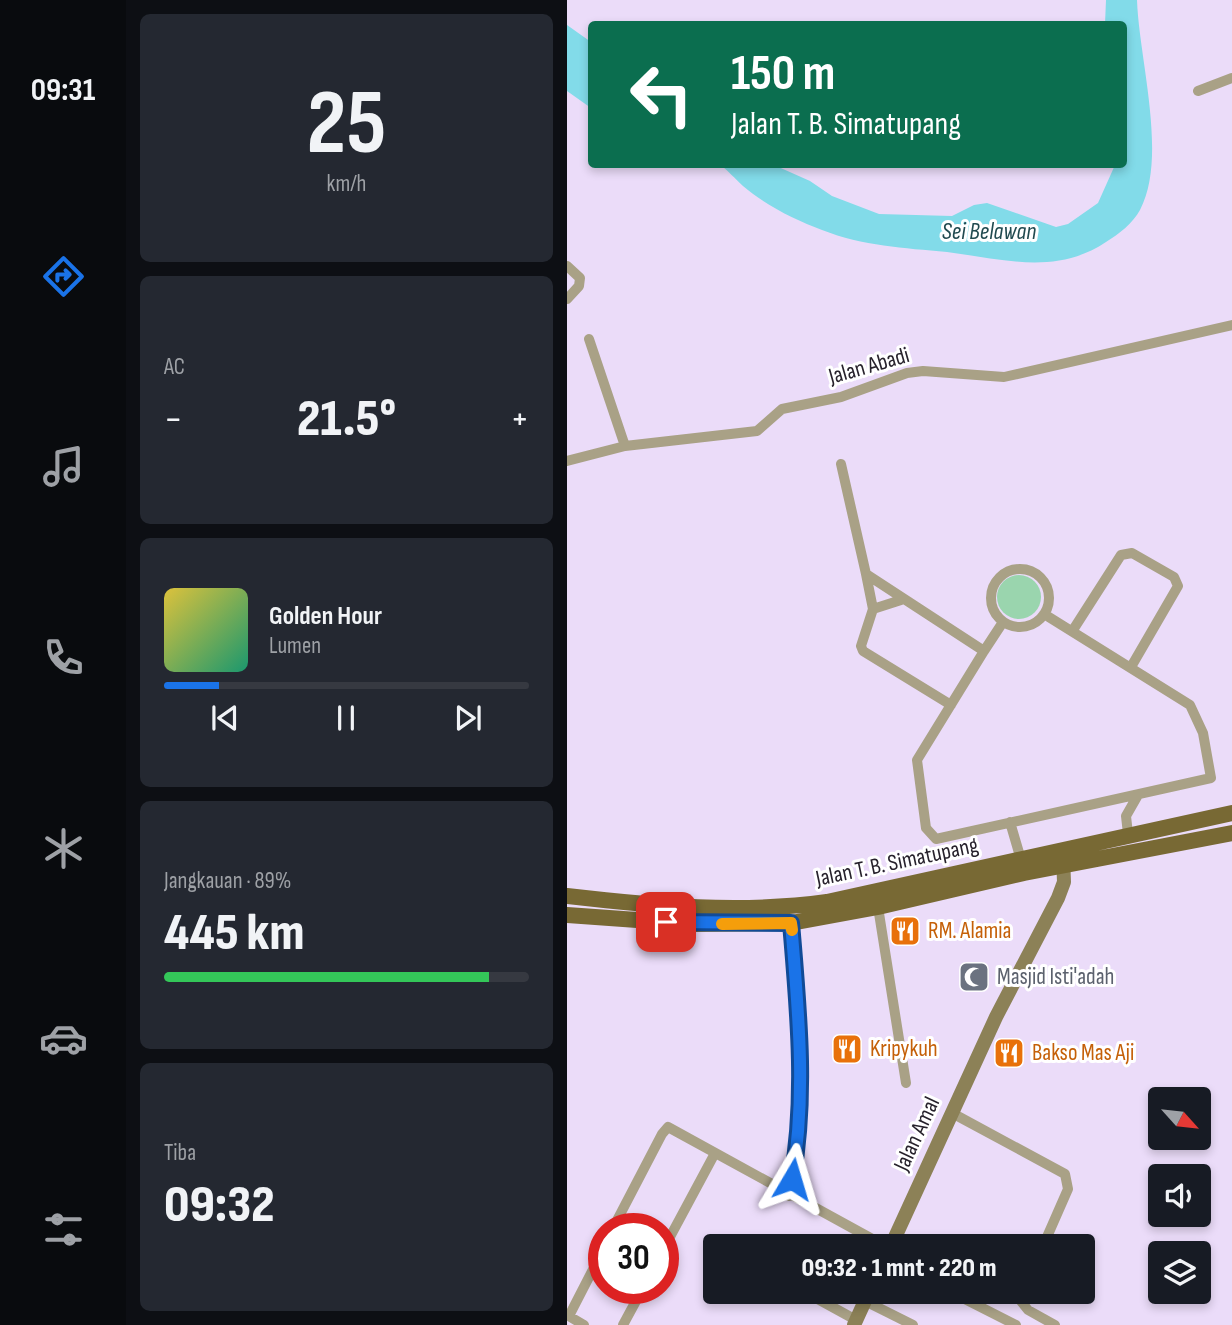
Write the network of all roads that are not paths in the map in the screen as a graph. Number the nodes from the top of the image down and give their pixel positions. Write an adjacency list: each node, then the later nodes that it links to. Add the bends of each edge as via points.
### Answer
1 (1232, 78): 2 (street)
2 (1198, 91)
3 (567, 266): 4 (street, via 580,278)
4 (567, 299)
5 (1232, 325): 7 (street, Jalan Abadi, via 1004,376 907,373 841,397 782,409 757,431)
6 (589, 340): 7 (street)
7 (625, 446): 8 (street, Jalan Abadi)
8 (567, 461)
9 (842, 464): 10 (street)
10 (866, 574): 11 (street); 12 (street)
11 (901, 600): 12 (street); 16 (street)
12 (873, 609): 18 (street, via 863,652)
13 (1044, 614): 14 (street, via 1020,627); 14 (street, via 1047,586 1033,572 1014,569 992,587 992,606); 15 (street)
14 (1003, 622): 16 (street)
15 (1073, 630): 17 (street); 17 (street, via 1121,555 1132,553 1174,577 1178,586)
16 (984, 651): 18 (street)
17 (1131, 667): 19 (street, via 1190,705 1203,733 1211,778)
18 (951, 705): 21 (street, via 917,760 927,832 936,839)
19 (1138, 794): 21 (street); 23 (street, via 1126,816)
20 (1232, 813): 23 (main road, Jalan T. B. Simatupang)
21 (1010, 822): 25 (street)
22 (1232, 833): 24 (main road, Jalan T. B. Simatupang)
23 (1128, 834): 24 (main road, Jalan T. B. Simatupang)
24 (1064, 858): 25 (main road, Jalan T. B. Simatupang); 32 (street, Jalan Amal, via 1058,898)
25 (1023, 866): 27 (main road, Jalan T. B. Simatupang); 28 (main road, Jalan T. B. Simatupang, via 814,904)
26 (567, 896): 28 (main road, Jalan T. B. Simatupang)
27 (878, 907): 30 (main road, Jalan T. B. Simatupang); 31 (street)
28 (666, 914): 29 (main road, Jalan T. B. Simatupang); 30 (main road, Jalan T. B. Simatupang)
29 (567, 915)
30 (791, 923): 34 (street, via 800,1106)
31 (906, 1083)
32 (952, 1113): 38 (street, Jalan Amal); 39 (street, via 1065,1174 1068,1188)
33 (714, 1155): 34 (street); 35 (street, via 665,1129); 36 (street)
34 (789, 1196): 37 (street)
35 (621, 1213)
36 (679, 1220)
37 (862, 1234)
38 (897, 1234)
39 (1049, 1234)
40 (588, 1278): 47 (street)
41 (634, 1304): 50 (street)
42 (825, 1304): 48 (street)
43 (863, 1304): 48 (street)
44 (880, 1304): 51 (street)
45 (975, 1304): 52 (street)
46 (1023, 1304): 53 (street)
47 (568, 1316): 49 (street)
48 (855, 1322)
49 (584, 1325)
50 (623, 1325)
51 (913, 1325)
52 (1016, 1325)
53 (1055, 1325)

